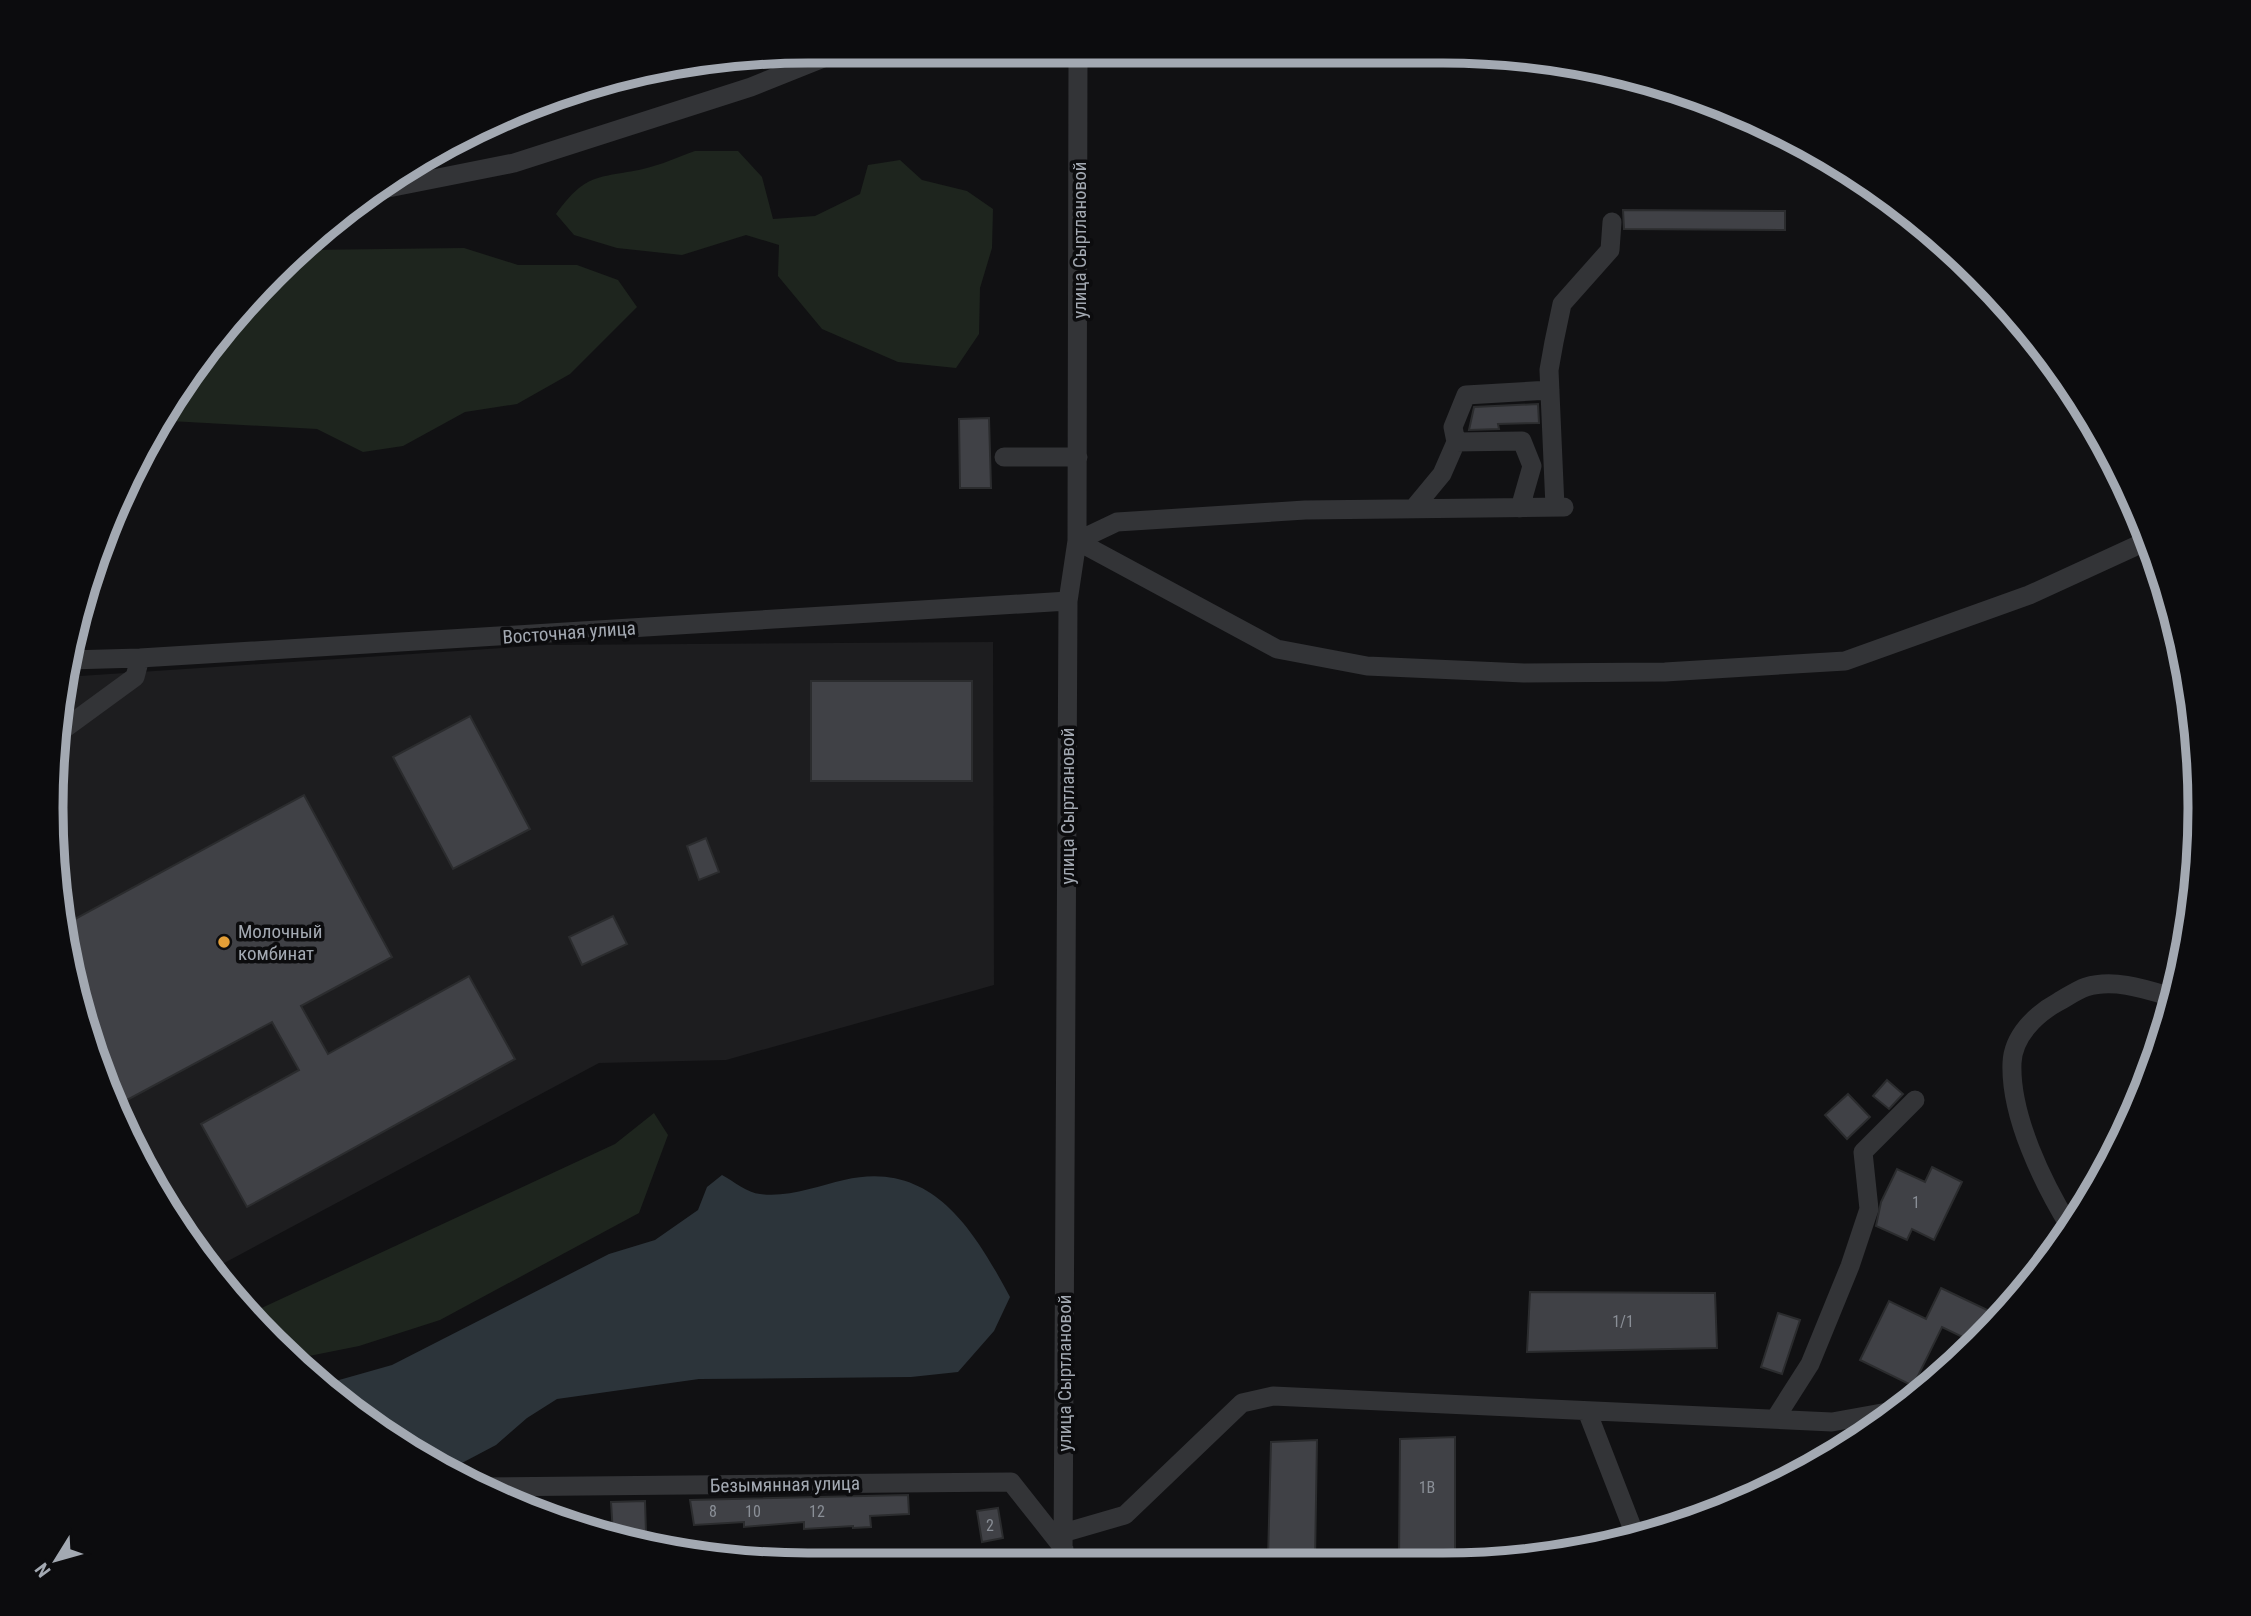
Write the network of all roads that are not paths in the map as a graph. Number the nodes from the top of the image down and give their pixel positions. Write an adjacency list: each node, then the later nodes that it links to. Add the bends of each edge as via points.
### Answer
1 (811, 63): 3 (street, via 751,87 514,163)
2 (1078, 63): 8 (street, улица Сыртлановой)
3 (399, 186)
4 (1612, 222): 5 (street, via 1610,250 1562,304 1549,370)
5 (1550, 390): 6 (street, via 1466,395 1453,427); 9 (street, via 1559,507)
6 (1456, 442): 9 (street, via 1522,441 1532,466); 10 (street, via 1443,474)
7 (1004, 457): 8 (street)
8 (1078, 457): 11 (street, улица Сыртлановой)
9 (1520, 508): 10 (street)
10 (1413, 509): 11 (street, via 1305,510 1117,522)
11 (1077, 541): 12 (street, via 1277,649 1367,666 1537,673 1665,672 1845,661 2029,595); 13 (street, улица Сыртлановой)
12 (2139, 545)
13 (1068, 601): 14 (street, Восточная улица); 25 (street, улица Сыртлановой)
14 (140, 659): 15 (street, Восточная улица); 16 (street, via 135,677)
15 (78, 660)
16 (68, 726)
17 (2164, 995): 19 (street, via 2130,985 2087,986 2026,1025 2011,1061 2020,1121 2046,1188)
18 (1916, 1100): 22 (street, via 1863,1152 1869,1209 1810,1364)
19 (2064, 1218)
20 (1587, 1411): 22 (street); 24 (street); 25 (street, via 1273,1396 1241,1403 1125,1515)
21 (1877, 1413): 22 (street, via 1832,1422)
22 (1776, 1419)
23 (502, 1487): 25 (street, Безымянная улица, via 1012,1482)
24 (1633, 1529)
25 (1063, 1548)

